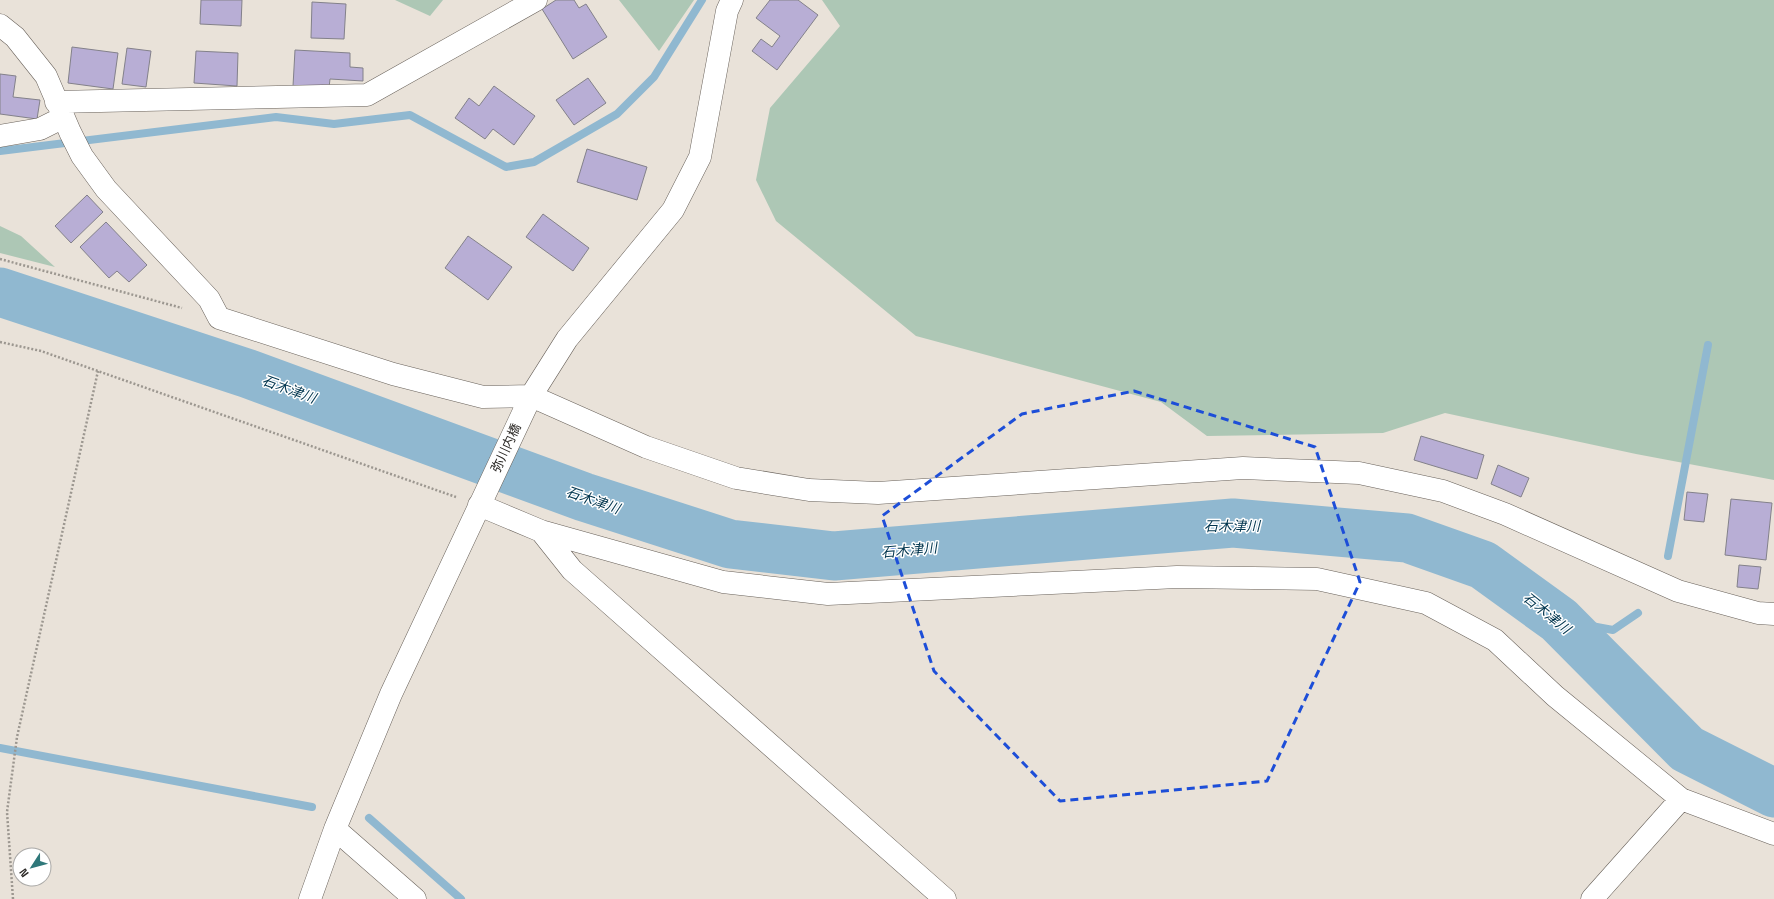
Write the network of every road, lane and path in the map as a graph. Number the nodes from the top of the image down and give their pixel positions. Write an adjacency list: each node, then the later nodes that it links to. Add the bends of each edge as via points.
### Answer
1 (536, 0): 4 (street, via 367,95)
2 (732, 0): 10 (street, 弥川内橋, via 727,11 700,157 673,210 567,339)
3 (0, 25): 4 (street, via 15,37 46,76)
4 (63, 118): 5 (street, via 40,129); 7 (street, via 82,156 106,189 209,299)
5 (0, 136)
6 (0, 259): 7 (path)
7 (219, 318): 10 (street, via 393,374 483,397)
8 (0, 342): 9 (path, via 41,350)
9 (98, 371): 11 (path); 17 (path, via 17,737 7,812)
10 (531, 396): 11 (street, 弥川内橋); 13 (street, via 646,447 736,478 809,490 878,493 1243,468 1359,473 1444,491 1505,514 1678,591 1758,613)
11 (481, 502): 12 (street); 15 (street, 弥川内橋, via 390,694)
12 (541, 531): 14 (street, via 723,582 828,594 1184,577 1317,579 1426,603 1495,640 1555,696); 20 (street, via 572,570)
13 (1774, 614)
14 (1680, 799): 16 (street); 21 (street)
15 (335, 829): 18 (street, 弥川内橋); 19 (street)
16 (1774, 834)
17 (13, 899)
18 (310, 899)
19 (415, 899)
20 (945, 899)
21 (1592, 899)

